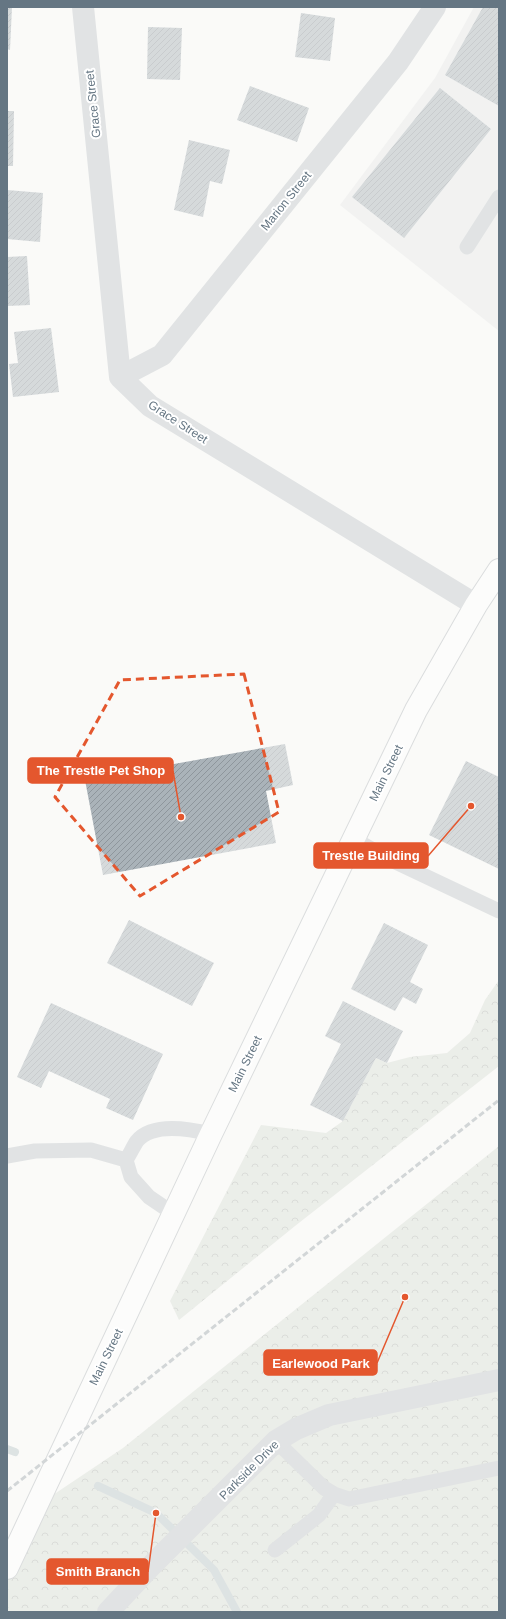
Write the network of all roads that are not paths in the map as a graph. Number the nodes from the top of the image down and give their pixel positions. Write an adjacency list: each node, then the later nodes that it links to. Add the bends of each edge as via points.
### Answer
1 (83, 7): 5 (street, Grace Street)
2 (435, 7): 5 (street, Marion Street, via 398,62 162,355)
3 (499, 197): 4 (lane)
4 (467, 247)
5 (120, 377): 7 (street, Grace Street, via 150,406)
6 (499, 570): 7 (main road, Main Street)
7 (476, 604): 8 (main road, Main Street, via 416,710)
8 (354, 839): 9 (lane, via 387,858); 10 (main road, Main Street)
9 (499, 911)
10 (211, 1134): 12 (lane, via 185,1127 154,1130 138,1140); 13 (main road, Main Street)
11 (7, 1156): 12 (lane, via 35,1151 90,1150)
12 (126, 1160): 13 (lane, via 130,1177 149,1197)
13 (174, 1214): 19 (main road, Main Street)
14 (499, 1380): 15 (street, Parkside Drive, via 329,1415 296,1428)
15 (276, 1441): 17 (lane, via 324,1488); 20 (street, Parkside Drive, via 150,1566)
16 (499, 1468): 17 (lane, via 355,1499)
17 (334, 1494): 18 (lane, via 319,1515)
18 (275, 1550)
19 (7, 1568)
20 (108, 1612)

